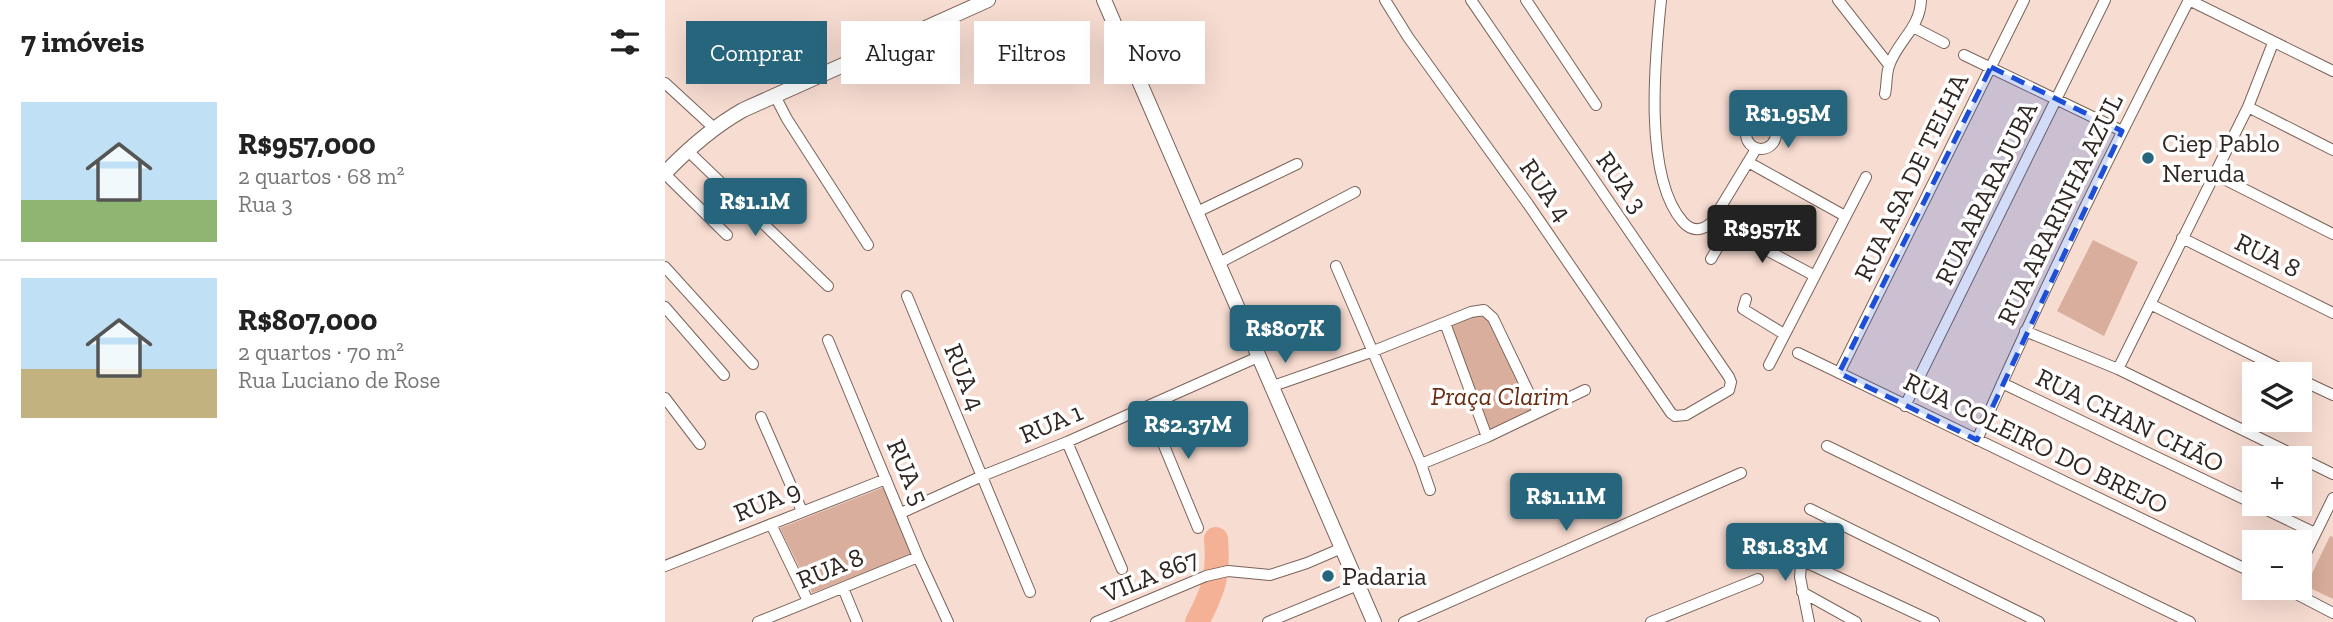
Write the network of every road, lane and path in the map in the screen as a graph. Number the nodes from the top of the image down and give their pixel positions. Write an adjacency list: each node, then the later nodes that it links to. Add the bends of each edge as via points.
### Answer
1 (988, 0): 20 (street)
2 (1104, 0): 36 (street)
3 (1385, 0): 70 (street, RUA 4, via 1675,416 1681,417)
4 (1471, 0): 70 (street, RUA 3, via 1729,377)
5 (1527, 0): 23 (street)
6 (1661, 0): 30 (street, via 1655,110 1658,161 1669,201 1689,228 1705,229 1711,223)
7 (1839, 0): 16 (street)
8 (1921, 0): 12 (street)
9 (2024, 0): 17 (street, RUA ASA DE TELHA)
10 (2105, 0): 22 (street, RUA ARARAJUBA)
11 (2189, 0): 14 (street); 26 (street, RUA ARARINHA AZUL)
12 (1913, 27): 13 (street); 16 (street)
13 (1944, 43)
14 (2273, 43): 18 (street); 24 (street)
15 (1964, 55): 17 (street)
16 (1889, 65): 21 (street)
17 (1991, 67): 22 (street); 64 (street, RUA ASA DE TELHA)
18 (2333, 71)
19 (665, 83): 25 (street)
20 (774, 94): 25 (street); 41 (street)
21 (1885, 94)
22 (2058, 99): 26 (street); 73 (street, RUA ARARAJUBA)
23 (1596, 105)
24 (2248, 107): 29 (street); 33 (street)
25 (714, 128): 28 (street)
26 (2122, 131): 54 (street, RUA ARARINHA AZUL)
27 (1756, 149): 30 (street)
28 (687, 150): 32 (street); 47 (street)
29 (2333, 150)
30 (1748, 162): 37 (street)
31 (1297, 164): 36 (street)
32 (665, 174): 39 (street)
33 (2215, 175): 38 (street); 40 (street)
34 (1866, 177): 37 (street)
35 (1355, 192): 43 (street)
36 (1197, 212): 43 (street)
37 (1846, 216): 46 (street)
38 (2333, 234)
39 (727, 235)
40 (2182, 238): 50 (street); 52 (street, RUA 8)
41 (868, 245)
42 (1711, 259): 46 (street, via 1731,231)
43 (1219, 263): 59 (street)
44 (1336, 266): 57 (street)
45 (665, 267): 61 (street)
46 (1815, 276): 55 (street)
47 (828, 286)
48 (907, 296): 85 (street, RUA 4)
49 (1747, 299): 55 (street, via 1743,309)
50 (2150, 304): 60 (street); 63 (street)
51 (665, 307): 65 (street)
52 (2333, 313)
53 (1445, 323): 57 (street); 75 (street, via 1471,312 1488,312); 77 (street)
54 (2025, 331): 63 (street); 66 (street, RUA ARARINHA AZUL)
55 (1784, 334): 62 (street)
56 (828, 340): 86 (street, RUA 5)
57 (1371, 352): 68 (street); 82 (street)
58 (1798, 353): 64 (street, RUA COLEIRO DO BREJO)
59 (1258, 357): 68 (street); 74 (street, RUA 1)
60 (2267, 362)
61 (753, 364)
62 (1769, 365)
63 (2117, 369): 84 (street)
64 (1839, 373): 73 (street, RUA COLEIRO DO BREJO)
65 (724, 375)
66 (2001, 383): 78 (street, RUA ARARINHA AZUL); 94 (street, RUA CHAN CHÃO)
67 (2312, 385): 71 (street)
68 (1270, 387): 97 (street)
69 (1585, 390): 75 (street)
70 (1729, 390)
71 (2333, 395)
72 (665, 398): 80 (street)
73 (1905, 406): 78 (street, RUA COLEIRO DO BREJO)
74 (1147, 407): 79 (street, RUA 1); 93 (street)
75 (1538, 412): 77 (street)
76 (761, 417): 90 (street)
77 (1487, 437): 82 (street)
78 (1977, 440): 101 (street, RUA COLEIRO DO BREJO)
79 (1067, 442): 85 (street, RUA 1); 102 (street)
80 (701, 444)
81 (1827, 446): 123 (street)
82 (1421, 464): 87 (street)
83 (1741, 474): 117 (street)
84 (2333, 474)
85 (982, 476): 91 (street, RUA 1); 106 (street, RUA 4)
86 (885, 478): 90 (street, RUA 9); 91 (street, RUA 5)
87 (1430, 490)
88 (2333, 498): 94 (street)
89 (1810, 509): 122 (street)
90 (802, 511): 92 (street, RUA 9)
91 (901, 513): 98 (street, RUA 5)
92 (771, 524): 100 (street, RUA 9); 109 (street)
93 (1199, 528)
94 (2315, 533): 95 (street)
95 (2312, 539)
96 (1803, 541): 99 (street)
97 (1342, 548): 104 (street); 114 (street, VILA 867, via 1270,575 1227,572 1206,576)
98 (918, 557): 105 (street, RUA 8); 113 (street, RUA 5)
99 (1801, 560): 107 (street); 121 (street)
100 (665, 566)
101 (2242, 567)
102 (1122, 569)
103 (1758, 579): 118 (street)
104 (1358, 585): 115 (street); 116 (street)
105 (843, 588): 109 (street, RUA 8); 112 (street)
106 (1030, 592)
107 (1802, 592): 119 (street); 120 (street)
108 (2308, 600): 110 (street)
109 (808, 601): 111 (street, RUA 8)
110 (2333, 614)
111 (760, 622)
112 (857, 622)
113 (948, 622)
114 (1096, 622)
115 (1268, 622)
116 (1374, 622)
117 (1403, 622)
118 (1651, 622)
119 (1809, 622)
120 (1856, 622)
121 (1934, 622)
122 (2039, 622)
123 (2190, 622)

